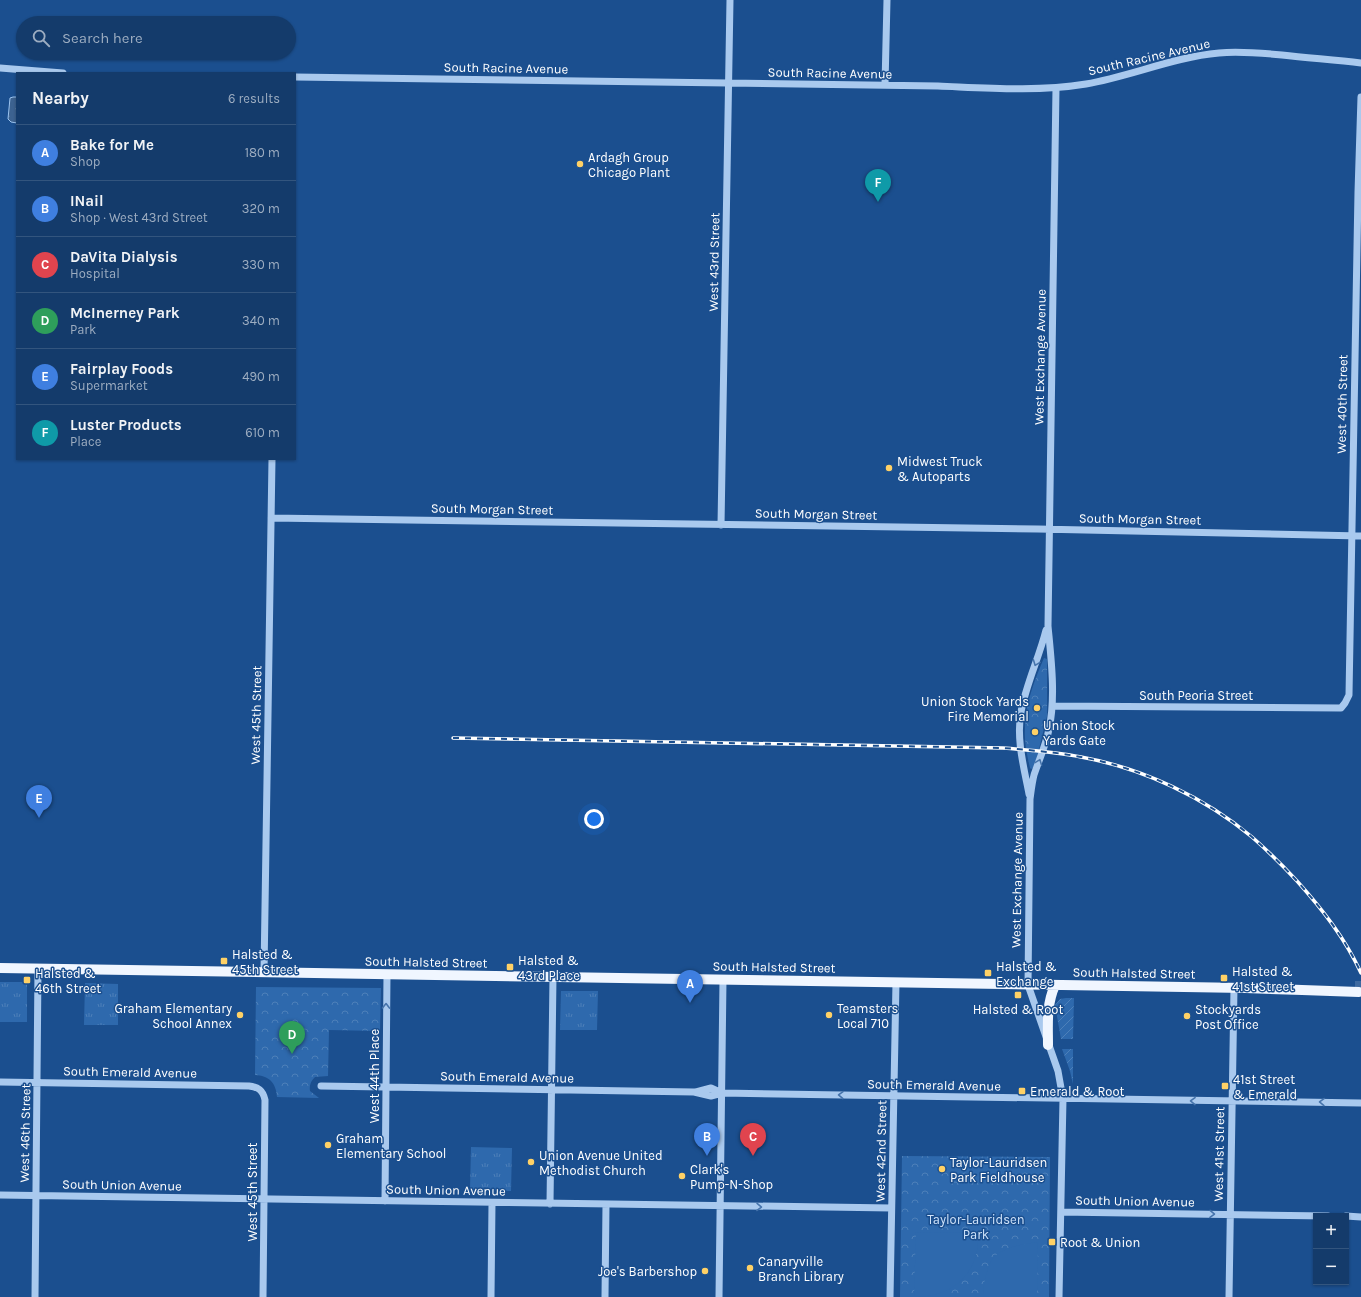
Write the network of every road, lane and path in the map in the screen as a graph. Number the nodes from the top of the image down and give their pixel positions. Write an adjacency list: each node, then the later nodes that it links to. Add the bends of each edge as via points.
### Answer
1 (730, 0): 7 (street, West 43rd Street)
2 (887, 0): 8 (street)
3 (1361, 63): 9 (street, South Racine Avenue, via 1245,52 1219,53 1195,56 1111,79)
4 (0, 68): 5 (street)
5 (50, 72)
6 (296, 77): 7 (street, South Racine Avenue)
7 (729, 84): 8 (street, South Racine Avenue); 13 (street, West 43rd Street)
8 (885, 85): 9 (street, South Racine Avenue)
9 (1056, 88): 14 (street, West Exchange Avenue)
10 (1361, 97): 15 (street, West 40th Street)
11 (272, 460): 12 (street, West 45th Street)
12 (271, 518): 13 (street, South Morgan Street); 23 (street, West 45th Street)
13 (721, 525): 14 (street, South Morgan Street)
14 (1049, 529): 15 (street, South Morgan Street); 17 (street, West Exchange Avenue)
15 (1352, 536): 16 (street, South Morgan Street); 19 (street, West 40th Street, via 1350,695)
16 (1361, 536)
17 (1048, 626): 18 (street, West Exchange Avenue); 20 (street, West Exchange Avenue, one-way to 20, via 1021,713 1021,749)
18 (1052, 706): 19 (street, South Peoria Street); 20 (street, West Exchange Avenue, one-way to 18, via 1034,776 1049,728)
19 (1341, 708)
20 (1030, 800): 28 (street, West Exchange Avenue)
21 (0, 968): 22 (main road, South Halsted Street)
22 (38, 969): 23 (main road, South Halsted Street); 34 (street, West 46th Street)
23 (264, 972): 24 (main road, South Halsted Street)
24 (387, 974): 25 (main road, South Halsted Street); 36 (street, West 44th Place, one-way to 24)
25 (553, 977): 26 (main road, South Halsted Street); 38 (street)
26 (723, 980): 27 (main road, South Halsted Street); 39 (street)
27 (896, 982): 28 (main road, South Halsted Street); 40 (street, West 42nd Street)
28 (1028, 985): 29 (main road, South Halsted Street); 32 (street, West Exchange Avenue)
29 (1054, 985): 30 (main road, South Halsted Street); 32 (main road, via 1048,1011)
30 (1234, 988): 31 (main road, South Halsted Street, via 1284,988 1308,985); 42 (street, West 41st Street)
31 (1357, 989)
32 (1048, 1045): 41 (street, West Exchange Avenue, via 1058,1071)
33 (0, 1082): 34 (street, South Emerald Avenue)
34 (37, 1082): 37 (street, South Emerald Avenue, via 249,1086); 45 (street, West 46th Street)
35 (320, 1086): 36 (street, South Emerald Avenue)
36 (386, 1087): 38 (street, South Emerald Avenue); 47 (street, West 44th Place)
37 (260, 1089): 46 (street, West 45th Street, via 265,1100)
38 (552, 1090): 39 (street, South Emerald Avenue, via 694,1092 711,1088); 49 (street)
39 (722, 1093): 40 (street, South Emerald Avenue, one-way to 39); 51 (street)
40 (894, 1096): 41 (street, South Emerald Avenue); 52 (street, West 42nd Street)
41 (1063, 1099): 42 (street, South Emerald Avenue, one-way to 41); 53 (street, West Exchange Avenue)
42 (1232, 1101): 43 (street, South Emerald Avenue, one-way to 42); 54 (street, West 41st Street)
43 (1361, 1103)
44 (0, 1195): 45 (street, South Union Avenue)
45 (36, 1195): 46 (street, South Union Avenue); 58 (street, West 46th Street)
46 (264, 1199): 47 (street, South Union Avenue); 59 (street, West 45th Street)
47 (385, 1201): 48 (street, South Union Avenue)
48 (492, 1203): 49 (street, South Union Avenue); 60 (street)
49 (550, 1204): 50 (street, South Union Avenue)
50 (606, 1204): 51 (street, South Union Avenue); 61 (street)
51 (720, 1206): 52 (street, South Union Avenue, one-way to 52); 62 (street)
52 (891, 1208): 63 (street, West 42nd Street)
53 (1061, 1212): 54 (street, South Union Avenue, one-way to 54); 64 (street, West Exchange Avenue)
54 (1231, 1214): 55 (street, South Union Avenue); 65 (street, West 41st Street)
55 (1313, 1216)
56 (1349, 1216): 57 (street)
57 (1361, 1217)
58 (35, 1297)
59 (263, 1297)
60 (491, 1297)
61 (605, 1297)
62 (719, 1297)
63 (890, 1297)
64 (1059, 1297)
65 (1229, 1297)

